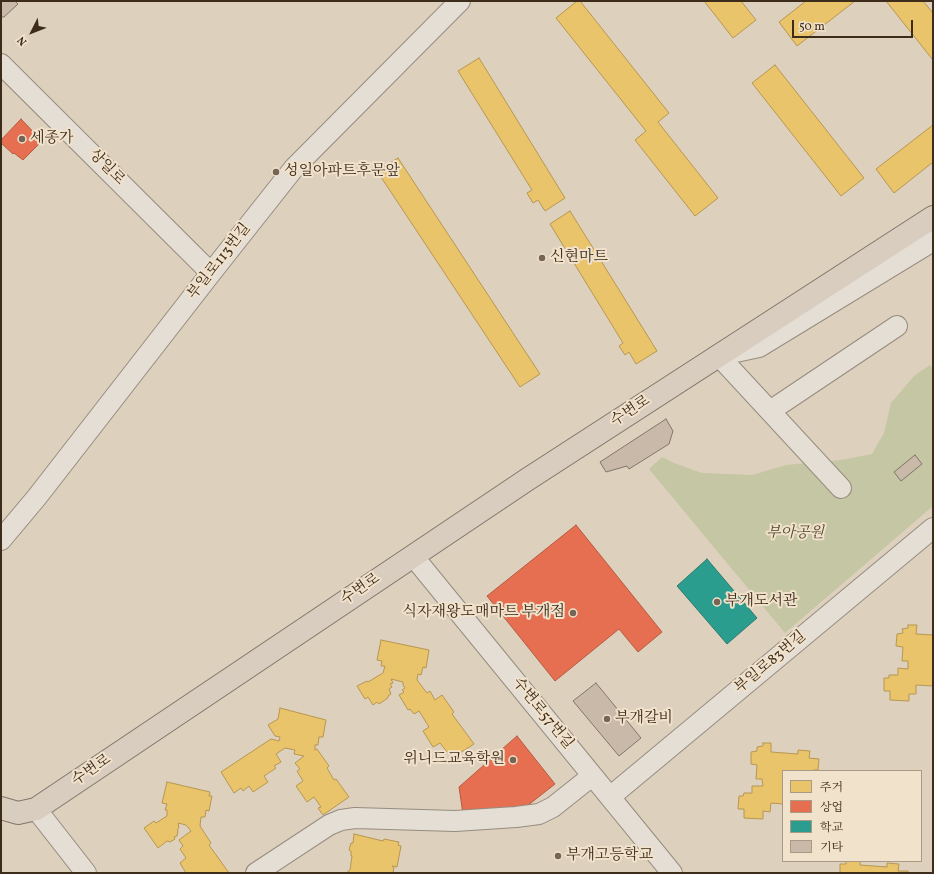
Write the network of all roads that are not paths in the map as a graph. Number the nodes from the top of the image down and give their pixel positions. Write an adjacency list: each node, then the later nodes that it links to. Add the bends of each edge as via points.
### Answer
1 (460, 1): 6 (street, 부일로113번길, via 294,168)
2 (1, 64): 6 (street, 상일로)
3 (933, 206): 8 (street, 수변로, via 729,338)
4 (933, 217): 8 (main road, 수변로)
5 (933, 241): 8 (street, 수변로, via 759,347)
6 (211, 273): 12 (street, 부일로113번길)
7 (897, 326): 9 (street)
8 (718, 355): 9 (street); 13 (main road, 수변로)
9 (770, 411): 10 (street)
10 (841, 488)
11 (933, 528): 15 (street, 부일로83번길)
12 (1, 540)
13 (413, 556): 14 (street, 수변로57번길); 17 (main road, 수변로)
14 (592, 776): 15 (street, 수변로57번길); 19 (street, via 539,814 455,822 355,818 341,820 329,825)
15 (610, 797): 20 (street, 수변로57번길)
16 (1, 808): 17 (main road, 수변로, via 18,813)
17 (36, 809): 18 (street)
18 (86, 873)
19 (256, 873)
20 (672, 873)

